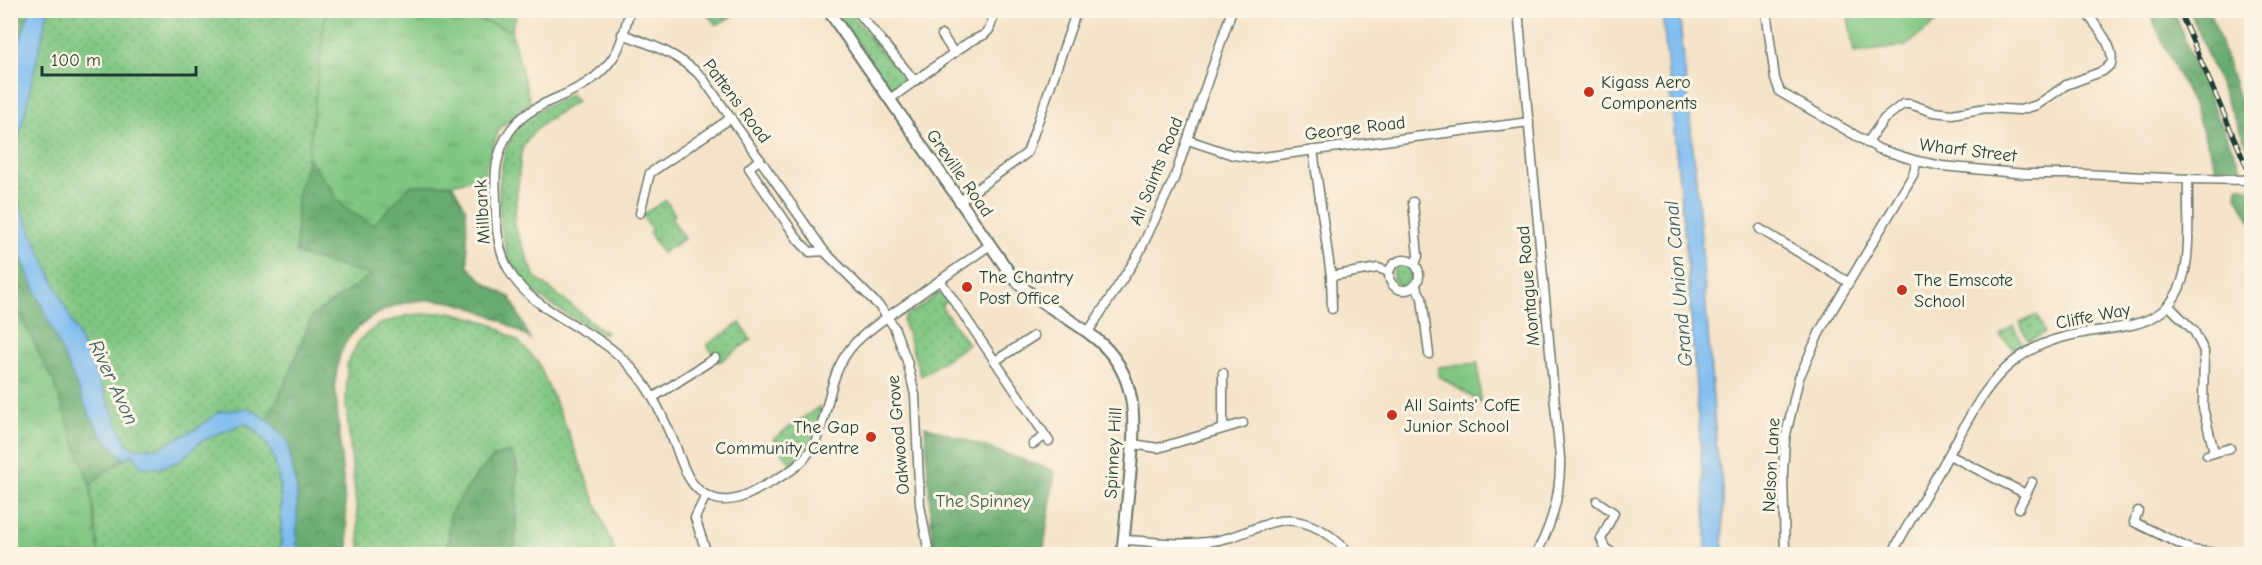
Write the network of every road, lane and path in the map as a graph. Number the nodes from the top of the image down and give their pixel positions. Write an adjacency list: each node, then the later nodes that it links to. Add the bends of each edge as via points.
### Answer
1 (630, 10): 10 (street, Millbank)
2 (828, 10): 14 (street, Greville Road)
3 (856, 10): 13 (street)
4 (996, 10): 12 (street, via 986,34)
5 (1077, 10): 24 (street, via 1027,153)
6 (1232, 10): 17 (street, All Saints Road)
7 (1518, 10): 16 (street, Montague Road)
8 (1766, 10): 18 (street, Wharf Street, via 1780,93)
9 (2084, 10): 18 (street, via 2111,53 2111,64 2106,68 2020,110 1986,108 1952,114 1903,104 1884,119)
10 (622, 34): 15 (street, Pattens Road, via 654,44 686,62 706,82); 45 (street, Millbank, via 612,59 595,77 533,108 511,130 497,165 496,228 507,268 525,293 616,352)
11 (942, 35): 12 (street)
12 (954, 53): 13 (street)
13 (915, 81): 14 (street)
14 (890, 99): 24 (street, Greville Road)
15 (731, 118): 20 (street, Pattens Road); 26 (street, via 650,173)
16 (1529, 122): 19 (street, George Road); 63 (street, Montague Road, via 1560,458 1554,509)
17 (1188, 140): 19 (street, George Road, via 1246,158); 39 (street, All Saints Road, via 1137,257)
18 (1867, 143): 21 (street, Wharf Street)
19 (1313, 150): 32 (street)
20 (760, 159): 29 (street, Pattens Road); 29 (street, Pattens Road, via 749,168 799,241 810,252)
21 (1917, 161): 22 (street, Wharf Street, via 2026,174); 34 (street, Nelson Lane, via 1906,188)
22 (2188, 179): 23 (street, Wharf Street); 36 (street, Cliffe Way, via 2185,272)
23 (2252, 180)
24 (960, 201): 28 (street, Greville Road)
25 (1413, 202): 30 (street, via 1418,256)
26 (640, 213)
27 (1760, 230): 34 (street)
28 (990, 245): 33 (street); 39 (street, Greville Road, via 1029,293)
29 (824, 251): 38 (street, Pattens Road)
30 (1414, 264): 31 (street, via 1401,260); 35 (street, via 1419,269)
31 (1389, 272): 32 (street, via 1378,268); 35 (street, via 1391,283 1398,288)
32 (1331, 276): 37 (street)
33 (940, 280): 38 (street); 43 (street)
34 (1848, 282): 65 (street, Nelson Lane, via 1809,353 1790,410 1785,439)
35 (1415, 285): 41 (street, via 1422,298)
36 (2168, 305): 50 (street, via 2194,331 2204,351 2203,408 2210,454); 51 (street, Cliffe Way, via 2142,324 2063,338 2014,361 1987,388)
37 (1332, 309)
38 (888, 317): 54 (street, via 841,360 819,434 799,464 738,499 722,501); 60 (street, Oakwood Grove, via 913,383 920,506)
39 (1088, 332): 49 (street, Spinney Hill, via 1110,352 1128,384)
40 (1034, 336): 43 (street)
41 (1429, 354)
42 (714, 358): 45 (street)
43 (995, 361): 48 (street, via 1047,439)
44 (1223, 373): 47 (street)
45 (654, 397): 54 (street, Millbank, via 688,477)
46 (1244, 423): 47 (street)
47 (1223, 428): 49 (street, via 1158,448)
48 (1033, 444)
49 (1133, 444): 58 (street, Spinney Hill)
50 (2230, 448)
51 (1949, 455): 53 (street); 66 (street, Cliffe Way)
52 (2032, 482): 53 (street)
53 (2026, 494): 56 (street)
54 (706, 495): 59 (street, via 695,518)
55 (1597, 501): 64 (street, via 1614,513 1601,539)
56 (2019, 508)
57 (2138, 511): 67 (street, via 2134,522 2192,550)
58 (1123, 540): 61 (street, Spinney Hill); 62 (street, via 1207,542 1231,538 1273,522 1297,521 1329,534)
59 (707, 555)
60 (929, 555)
61 (1122, 555)
62 (1349, 555)
63 (1536, 555)
64 (1614, 555)
65 (1785, 555)
66 (1892, 555)
67 (2222, 555)

